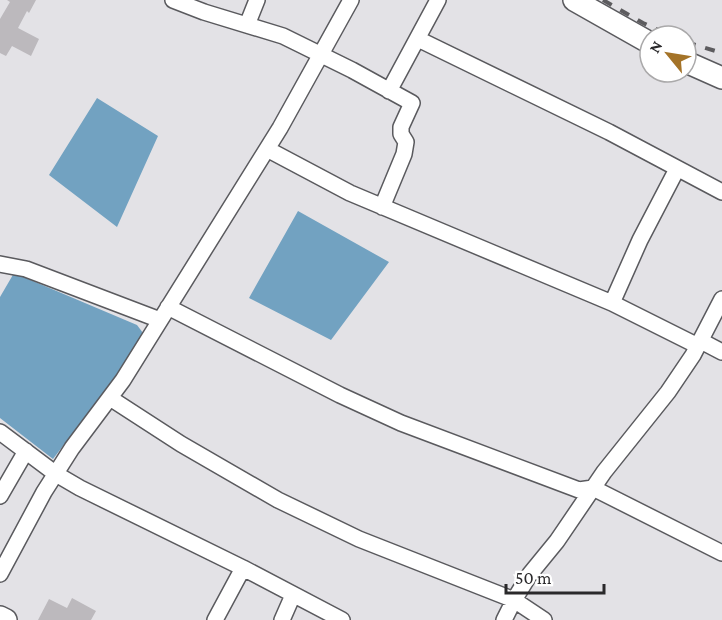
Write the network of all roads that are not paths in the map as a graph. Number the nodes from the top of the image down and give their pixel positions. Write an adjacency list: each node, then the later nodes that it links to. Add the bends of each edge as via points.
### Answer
1 (173, 0): 6 (street)
2 (257, 0): 6 (street)
3 (351, 0): 9 (street)
4 (438, 0): 8 (street)
5 (574, 0): 7 (main road)
6 (247, 25): 9 (street)
7 (638, 36)
8 (418, 39): 12 (street); 14 (street)
9 (321, 54): 12 (street); 13 (street)
10 (698, 67): 11 (main road)
11 (722, 78)
12 (389, 91): 16 (street, via 412,103 401,127 406,142 404,154)
13 (267, 149): 16 (street); 20 (street)
14 (677, 169): 15 (street); 19 (street)
15 (722, 192)
16 (382, 207): 19 (street)
17 (0, 264): 20 (street)
18 (722, 299): 21 (street)
19 (612, 303): 21 (street)
20 (164, 313): 23 (street); 27 (street, via 401,423 579,490)
21 (700, 343): 22 (street); 27 (street, via 668,392)
22 (722, 352)
23 (110, 398): 26 (street); 33 (street, via 278,500 359,539)
24 (0, 432): 25 (street)
25 (26, 451): 26 (street); 28 (street)
26 (56, 474): 30 (street); 31 (street)
27 (593, 488): 29 (street); 33 (street)
28 (0, 496)
29 (722, 553)
30 (243, 567): 32 (street); 36 (street)
31 (0, 574)
32 (293, 595): 37 (street); 38 (street)
33 (514, 600): 39 (street); 40 (street)
34 (0, 616): 35 (main road)
35 (6, 620)
36 (215, 620)
37 (282, 620)
38 (342, 620)
39 (504, 620)
40 (544, 620)

